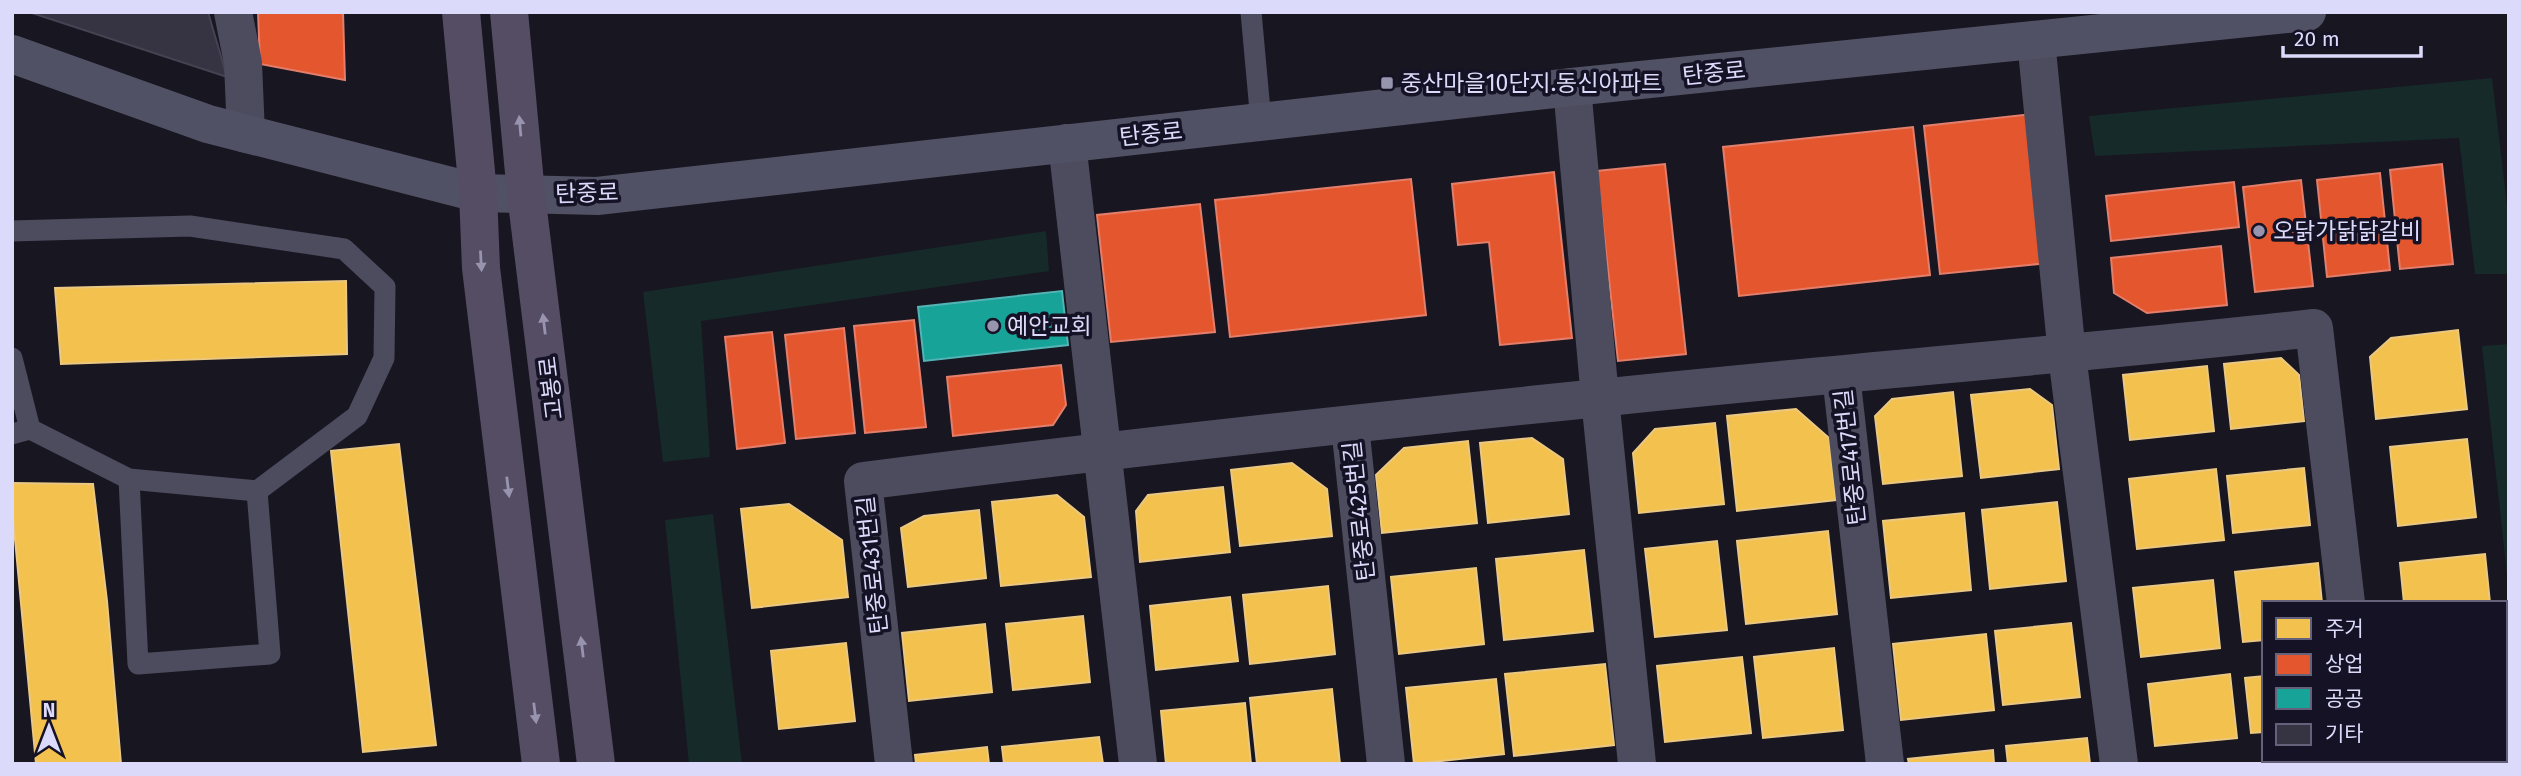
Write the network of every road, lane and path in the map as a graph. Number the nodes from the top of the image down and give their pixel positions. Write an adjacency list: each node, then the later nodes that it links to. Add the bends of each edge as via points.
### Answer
1 (233, 12): 11 (street, via 243,63)
2 (461, 12): 13 (main road)
3 (509, 12): 14 (main road, 고봉로, one-way to 3)
4 (1251, 12): 10 (lane)
5 (2307, 12): 6 (main road, 탄중로)
6 (2136, 21): 7 (main road, 탄중로)
7 (2036, 40): 9 (main road, 탄중로); 16 (street)
8 (12, 54): 11 (main road, 탄중로)
9 (1572, 87): 10 (main road, 탄중로); 19 (street)
10 (1261, 122): 12 (main road, 탄중로)
11 (246, 134): 13 (main road, 탄중로)
12 (1067, 143): 14 (main road, 탄중로, via 597,196); 22 (street)
13 (478, 193): 14 (main road, 탄중로); 26 (main road, one-way to 26, via 481,268)
14 (526, 194): 27 (main road, 고봉로, one-way to 14)
15 (12, 230): 24 (lane, via 190,226 344,249 385,287 384,358 356,416)
16 (2067, 355): 18 (street, 탄중로417번길); 25 (street, 탄중로417번길, via 2314,328); 33 (street)
17 (12, 358): 21 (lane)
18 (1841, 375): 19 (street, 탄중로425번길); 32 (street, 탄중로417번길)
19 (1600, 398): 20 (street, 탄중로425번길); 31 (street)
20 (1350, 426): 22 (street); 30 (street, 탄중로425번길)
21 (21, 432): 23 (lane)
22 (1102, 451): 28 (street, 탄중로431번길, via 863,481); 29 (street)
23 (129, 480): 24 (lane); 24 (lane, via 138,664 270,654)
24 (257, 491)
25 (2346, 601)
26 (541, 764)
27 (596, 764)
28 (894, 764)
29 (1138, 764)
30 (1386, 764)
31 (1637, 764)
32 (1885, 764)
33 (2119, 764)

